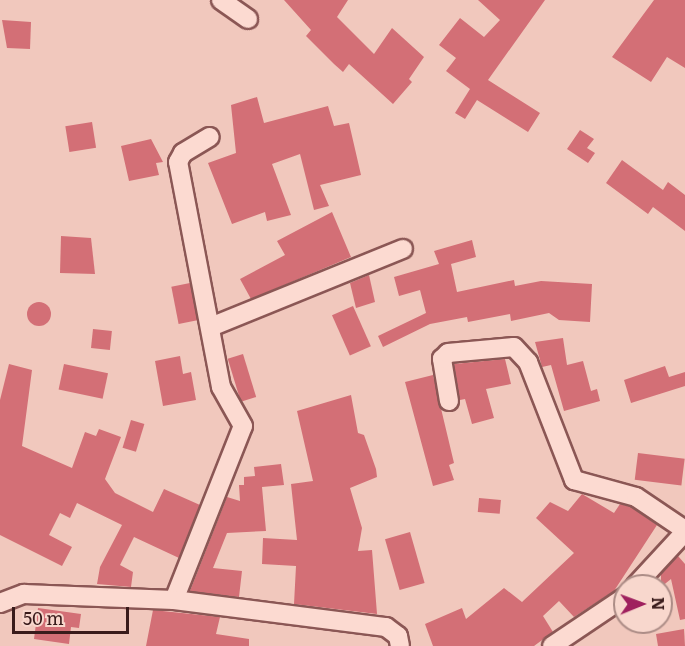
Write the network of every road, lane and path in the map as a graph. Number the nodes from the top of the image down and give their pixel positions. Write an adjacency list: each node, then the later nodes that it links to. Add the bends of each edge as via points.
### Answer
1 (221, 0): 2 (street)
2 (248, 19)
3 (210, 137): 5 (street, via 183,153 178,162)
4 (403, 249): 5 (street)
5 (213, 326): 9 (street, via 221,387 243,426)
6 (449, 401): 7 (street, via 442,359 448,353 514,347 528,362 574,480 636,497)
7 (685, 531): 8 (street)
8 (646, 574)
9 (174, 600): 10 (street, via 24,594); 12 (street, via 386,627 398,636)
10 (0, 603)
11 (613, 605): 13 (street)
12 (400, 646)
13 (552, 646)

